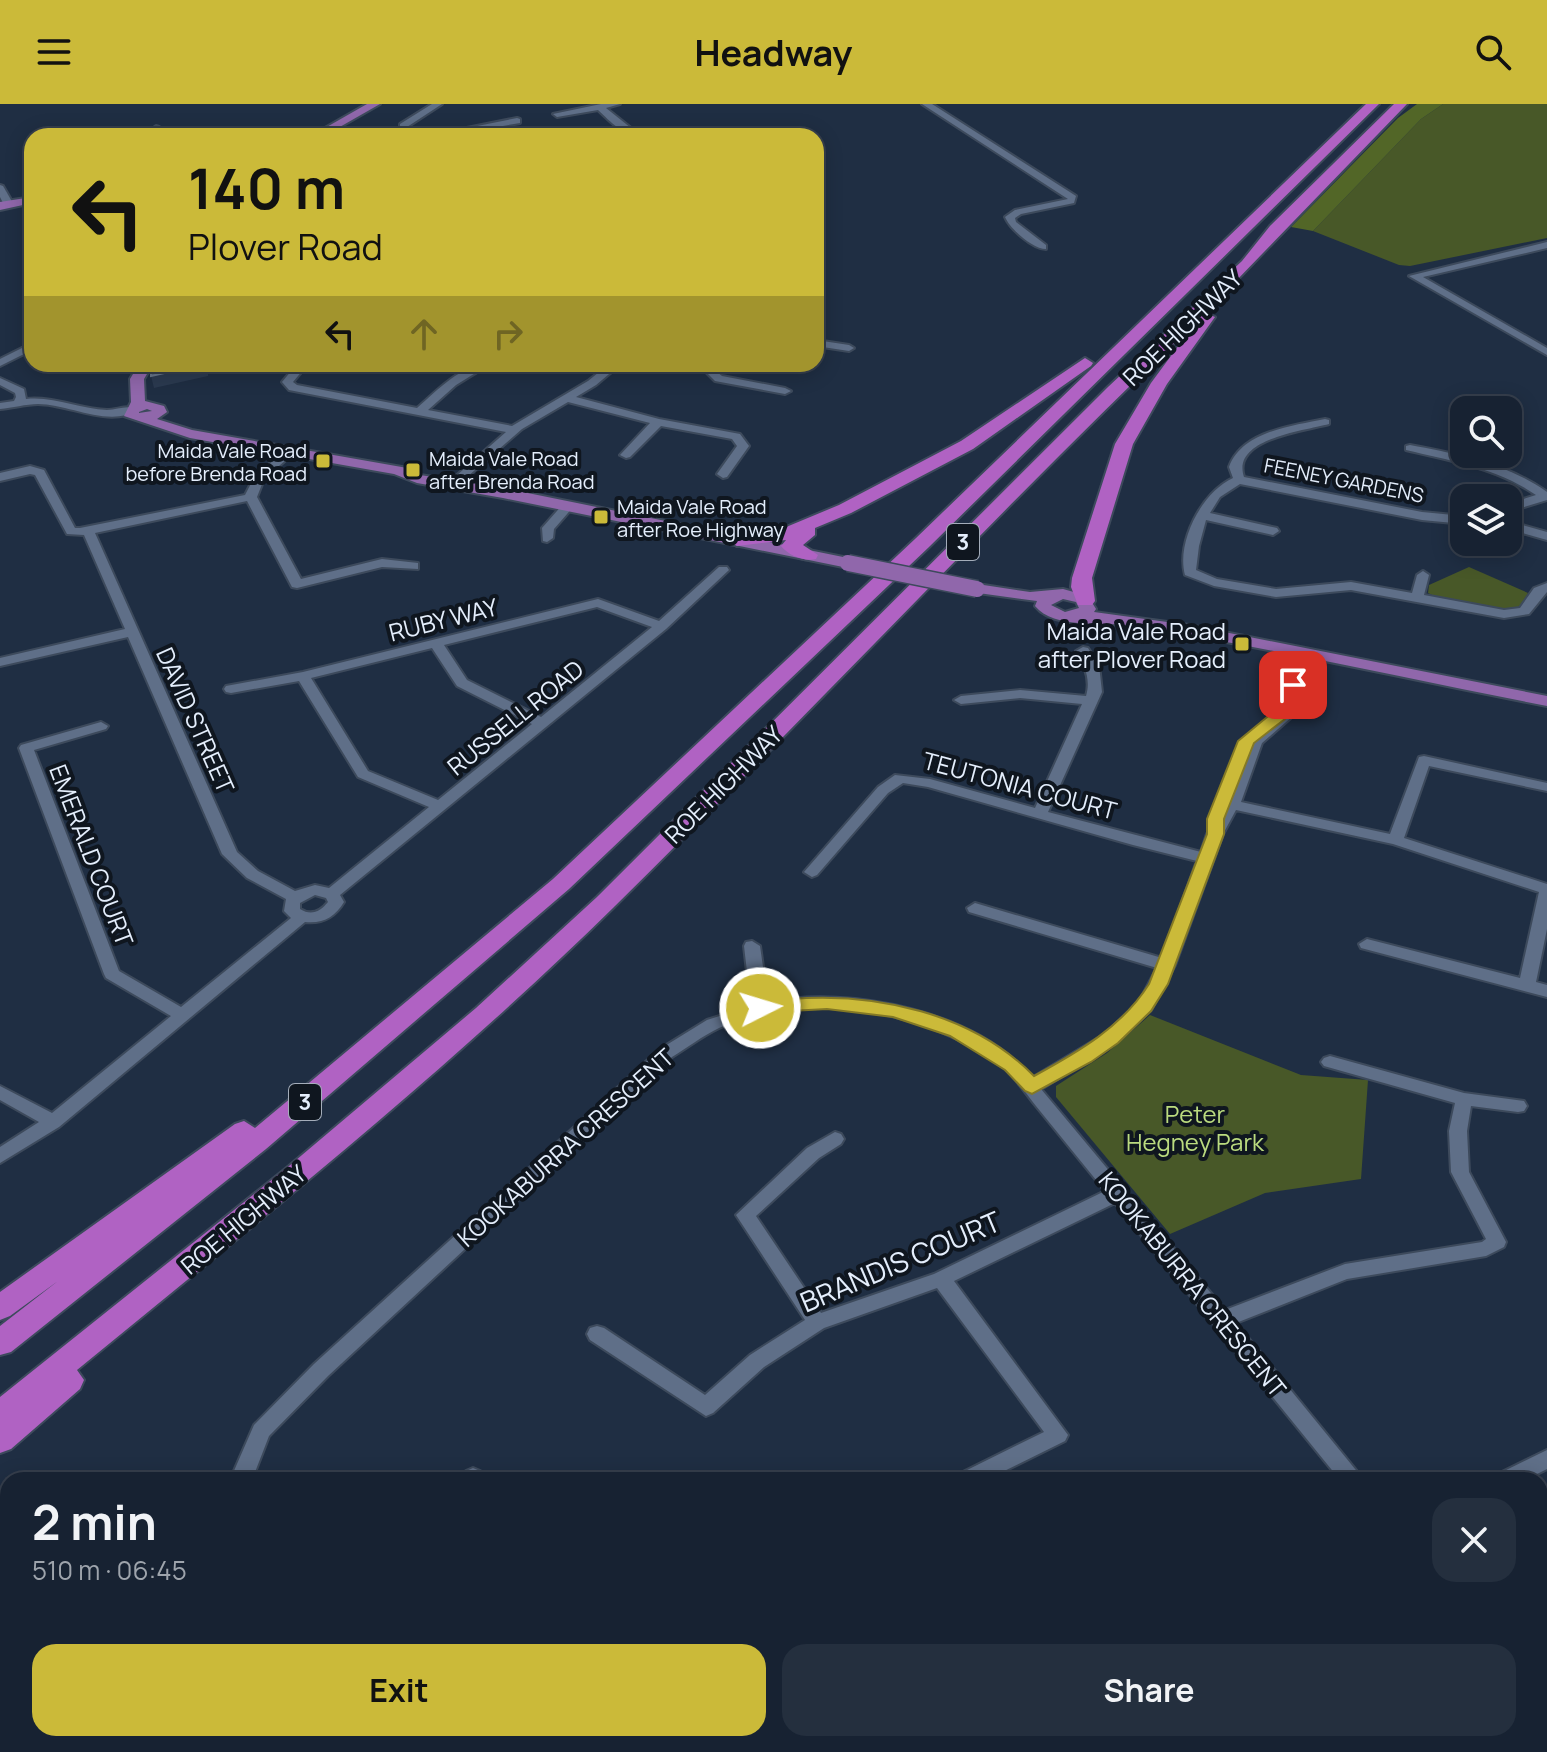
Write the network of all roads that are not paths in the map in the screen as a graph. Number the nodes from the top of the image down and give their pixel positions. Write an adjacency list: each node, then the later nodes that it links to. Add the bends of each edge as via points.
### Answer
1 (375, 104): 10 (main road)
2 (438, 104): 11 (street)
3 (616, 104): 7 (street)
4 (926, 104): 17 (street, via 1073,198 1010,217)
5 (1373, 104): 19 (highway, ROE HIGHWAY / 3)
6 (1401, 104): 18 (highway, ROE HIGHWAY / 3, via 1275,229)
7 (600, 107): 8 (street); 13 (street)
8 (557, 114)
9 (517, 121): 12 (street)
10 (331, 128)
11 (403, 128)
12 (481, 128)
13 (624, 128)
14 (0, 188): 15 (street)
15 (8, 205)
16 (1547, 245): 23 (street, via 1414,276)
17 (1043, 247)
18 (1247, 264): 71 (highway, via 1159,383 1124,444 1082,578); 107 (highway, ROE HIGHWAY / 3)
19 (1167, 302): 55 (highway, via 1064,381 967,445); 93 (highway, ROE HIGHWAY / 3)
20 (824, 344): 21 (street)
21 (849, 348)
22 (24, 350): 24 (street)
23 (1547, 352)
24 (0, 363)
25 (141, 372): 38 (main road)
26 (150, 372): 36 (main road, via 144,395)
27 (296, 372): 37 (street, via 287,382 293,388)
28 (471, 372): 37 (street)
29 (604, 372): 33 (street)
30 (712, 372): 32 (street, via 719,379)
31 (0, 381): 34 (street, via 22,394)
32 (785, 391)
33 (566, 398): 39 (street); 41 (street)
34 (18, 403): 35 (street); 38 (street, via 59,404 100,415)
35 (0, 406)
36 (157, 409): 38 (main road); 42 (main road, via 186,427)
37 (420, 412): 41 (street)
38 (136, 414): 42 (main road, via 190,434)
39 (658, 422): 45 (street); 46 (street, via 741,439 743,446)
40 (1325, 422): 48 (street, via 1247,446 1234,471)
41 (514, 430): 49 (street)
42 (254, 445): 44 (main road)
43 (1410, 448): 50 (street, via 1524,479)
44 (289, 452): 49 (main road, via 412,478); 51 (street, via 261,476)
45 (626, 455)
46 (723, 474)
47 (0, 477): 58 (street, via 40,473 71,531)
48 (1239, 480): 54 (street, FEENEY GARDENS, via 1225,486); 56 (street, FEENEY GARDENS)
49 (460, 482): 53 (main road)
50 (1546, 496): 52 (street)
51 (251, 497): 58 (street); 64 (street, via 297,584 382,563)
52 (1522, 504)
53 (568, 506): 61 (street, via 548,528); 62 (main road)
54 (1202, 515): 59 (street); 70 (street, FEENEY GARDENS, via 1190,549 1190,572 1196,576 1276,593 1351,586)
55 (824, 519): 62 (highway, via 777,537); 63 (highway, via 790,544)
56 (1450, 519)
57 (1522, 529): 60 (street)
58 (88, 531): 76 (street, DAVID STREET)
59 (1273, 531)
60 (1547, 536)
61 (547, 538)
62 (737, 540): 63 (main road)
63 (809, 555): 68 (main road, bridge)
64 (414, 566)
65 (723, 570): 74 (street, RUSSELL ROAD)
66 (1423, 575): 70 (street)
67 (1547, 587): 70 (street, via 1515,614)
68 (1000, 593): 69 (main road); 72 (main road)
69 (1057, 594): 71 (main road); 72 (main road, via 1044,602)
70 (1417, 598)
71 (1085, 602): 73 (main road, via 1085,613); 75 (main road)
72 (1051, 613): 73 (main road)
73 (1072, 617): 75 (main road, via 1109,617)
74 (661, 626): 77 (street, RUBY WAY, via 598,603); 86 (street, RUSSELL ROAD)
75 (1189, 630): 79 (main road)
76 (131, 632): 80 (street); 98 (street, DAVID STREET, via 230,854 245,872)
77 (436, 644): 81 (street, RUBY WAY); 86 (street, via 462,683)
78 (1083, 651): 84 (street, via 1096,682)
79 (1307, 653): 85 (main road); 89 (street, via 1287,715 1255,743)
80 (0, 662)
81 (303, 676): 82 (street, RUBY WAY); 90 (street, via 363,774)
82 (231, 689)
83 (961, 700): 84 (street, via 1020,694)
84 (1090, 701): 91 (street)
85 (1547, 701)
86 (542, 723): 90 (street, RUSSELL ROAD)
87 (101, 726): 108 (street, EMERALD COURT, via 26,748 112,974)
88 (1547, 787): 92 (street, via 1424,760)
89 (1227, 804): 92 (street); 94 (street)
90 (441, 807): 97 (street, RUSSELL ROAD)
91 (1040, 813): 94 (street, TEUTONIA COURT); 95 (street, TEUTONIA COURT, via 900,778 883,790)
92 (1396, 840): 96 (street)
93 (600, 848): 119 (highway, via 354,1050); 123 (highway, ROE HIGHWAY / 3, via 256,1142)
94 (1206, 858): 103 (street)
95 (812, 872)
96 (1547, 890): 104 (street)
97 (332, 894): 98 (street, via 315,890); 100 (street, via 336,902 330,912)
98 (296, 897): 100 (street, via 291,906)
99 (975, 908): 103 (street)
100 (302, 917): 108 (street)
101 (1367, 944): 104 (street)
102 (752, 946): 106 (street)
103 (1167, 965): 110 (street, via 1145,1006 1111,1038)
104 (1527, 984): 105 (street)
105 (1547, 991)
106 (760, 1008): 110 (street, KOOKABURRA CRESCENT, via 827,1002 895,1010 957,1031 1012,1065); 127 (street, KOOKABURRA CRESCENT, via 712,1025 666,1053 321,1370 261,1431)
107 (485, 1014): 124 (highway, ROE HIGHWAY / 3, via 299,1173); 125 (highway, via 294,1192)
108 (183, 1016): 114 (street)
109 (1330, 1062): 112 (street)
110 (1032, 1086): 117 (street, KOOKABURRA CRESCENT)
111 (0, 1092): 114 (street)
112 (1464, 1099): 113 (street); 120 (street, via 1458,1131 1460,1172 1497,1242 1486,1249 1345,1272)
113 (1518, 1106)
114 (53, 1122): 116 (street)
115 (835, 1139): 121 (street, via 745,1215)
116 (0, 1156)
117 (1119, 1193): 118 (street, BRANDIS COURT); 120 (street, KOOKABURRA CRESCENT)
118 (941, 1279): 121 (street, BRANDIS COURT); 128 (street, via 1058,1435)
119 (0, 1308)
120 (1222, 1320): 129 (street, KOOKABURRA CRESCENT)
121 (817, 1322): 122 (street, BRANDIS COURT, via 757,1361 706,1407)
122 (597, 1334)
123 (0, 1343)
124 (0, 1415)
125 (0, 1440)
126 (1547, 1459): 130 (street)
127 (244, 1472)
128 (982, 1472)
129 (1346, 1472)
130 (1521, 1472)

